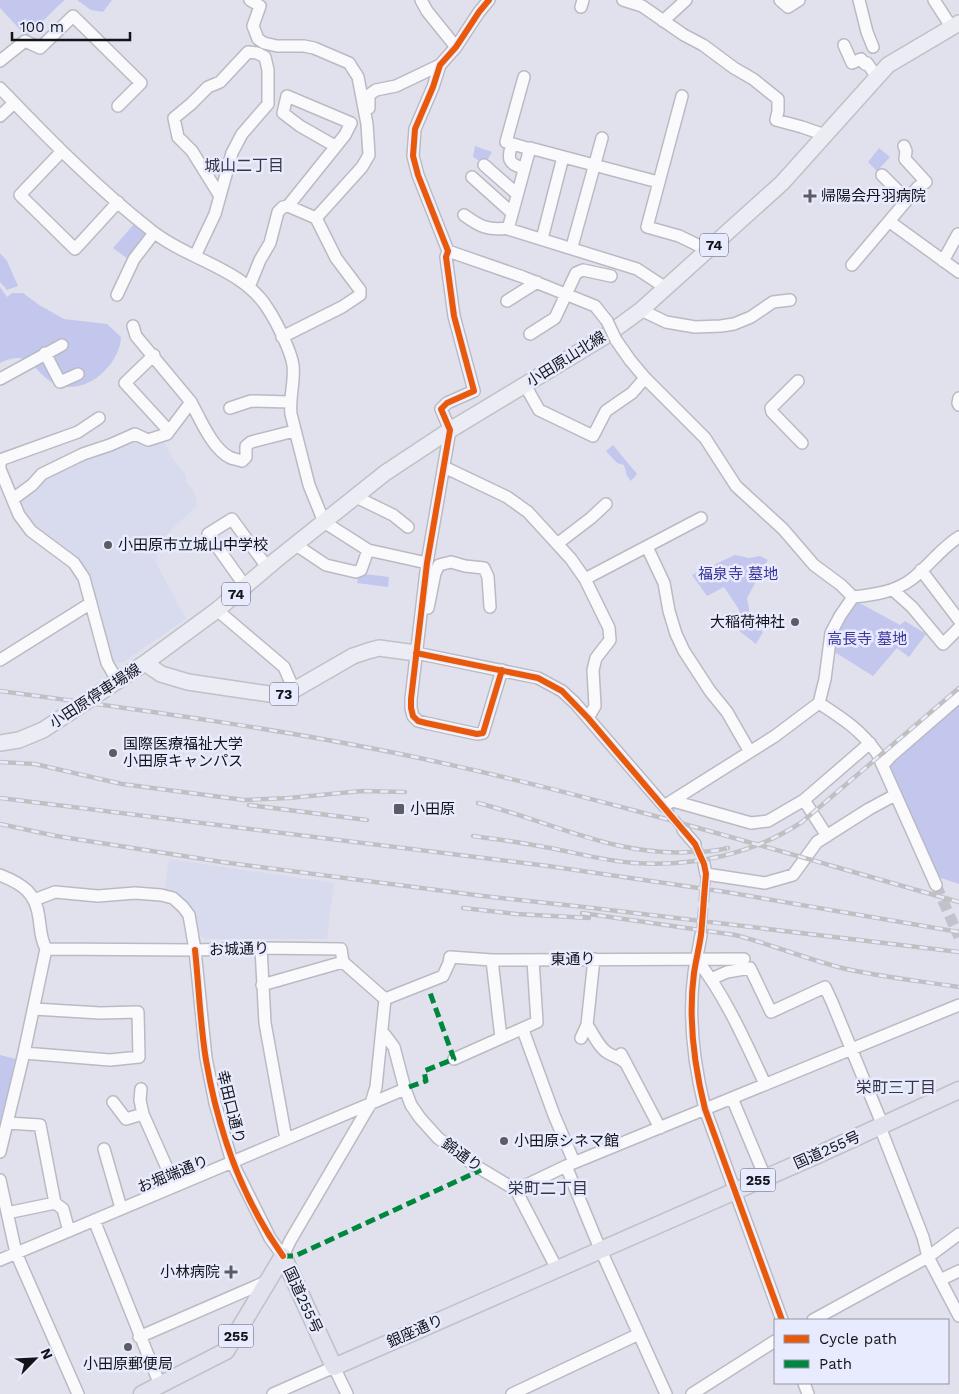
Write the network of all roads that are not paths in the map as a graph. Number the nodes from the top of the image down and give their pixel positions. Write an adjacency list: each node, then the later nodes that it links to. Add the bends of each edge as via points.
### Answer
1 (250, 0): 24 (street, via 260,6 253,26 258,39 264,43 314,48 349,63 358,76)
2 (421, 0): 13 (street)
3 (489, 0): 13 (street)
4 (623, 0): 10 (street, via 642,6)
5 (686, 0): 10 (street)
6 (780, 0): 7 (street, via 788,7)
7 (799, 0)
8 (859, 0): 14 (street)
9 (934, 0): 11 (street)
10 (663, 21): 25 (street, via 778,98 776,120)
11 (955, 26): 18 (main road, 小田原山北線 / 74, via 888,65)
12 (844, 45): 18 (street, via 852,63 861,58)
13 (456, 47): 16 (street)
14 (873, 47)
15 (0, 61): 22 (street, via 25,41 40,48 72,16 141,83)
16 (440, 65): 24 (street, via 369,95 370,118); 54 (street, via 415,129 413,156)
17 (524, 77): 27 (street, via 506,142)
18 (877, 77): 25 (main road, 小田原山北線 / 74)
19 (0, 88): 21 (street)
20 (682, 96): 38 (street)
21 (14, 103): 23 (street); 31 (street)
22 (118, 106)
23 (0, 116)
24 (367, 124): 46 (street, via 369,155)
25 (825, 135): 53 (main road, 小田原山北線 / 74, via 782,183)
26 (602, 138): 34 (street)
27 (512, 144): 30 (street); 35 (street, via 508,156 510,161)
28 (335, 146): 28 (street, via 351,123 287,96 283,112); 43 (street)
29 (904, 146): 41 (street, via 905,159 926,182)
30 (530, 149): 32 (street); 35 (street)
31 (62, 151): 42 (street); 42 (street, via 20,195 76,249)
32 (563, 157): 34 (street); 51 (street)
33 (484, 165): 39 (street)
34 (594, 165): 38 (street); 52 (street)
35 (524, 168): 39 (street)
36 (882, 175): 41 (street)
37 (472, 177): 44 (street)
38 (658, 182): 53 (street, via 647,227 680,236)
39 (517, 194): 44 (street)
40 (220, 196): 40 (street, via 232,153 242,134 268,104 268,70 265,57 257,53 248,52 220,82 208,87 174,118 178,137 192,151); 55 (street)
41 (907, 200): 47 (street)
42 (118, 202): 49 (street)
43 (288, 206): 46 (street); 61 (street, via 278,212 270,243)
44 (512, 213): 48 (street)
45 (464, 215): 48 (street, via 477,225 495,230)
46 (316, 218): 70 (street, via 360,295 342,308)
47 (890, 222): 56 (street); 57 (street)
48 (508, 228): 62 (street, via 638,269)
49 (154, 232): 55 (street); 64 (street, via 134,259)
50 (958, 234): 56 (street)
51 (543, 235)
52 (573, 243)
53 (708, 250): 62 (main road, 小田原山北線 / 74)
54 (448, 251): 60 (street); 85 (street, via 451,297 474,390 442,406 441,412)
55 (195, 256): 61 (street)
56 (943, 261): 58 (street)
57 (852, 265)
58 (959, 272)
59 (611, 276): 63 (street, via 583,270 576,273)
60 (537, 282): 63 (street); 66 (street)
61 (250, 287): 70 (street, via 268,308)
62 (666, 288): 67 (main road, 小田原山北線 / 74)
63 (567, 294): 69 (street, via 555,318); 75 (street, bridge, via 595,306)
64 (117, 295)
65 (790, 300): 67 (street, via 773,302 751,317 721,326 675,324)
66 (508, 301)
67 (641, 310): 78 (main road, 小田原山北線 / 74)
68 (133, 326): 73 (street, via 136,336)
69 (530, 334)
70 (282, 337): 81 (street, via 293,363)
71 (62, 344): 72 (street)
72 (45, 354): 74 (street, via 60,382); 76 (street)
73 (154, 355): 80 (street); 86 (street, via 125,383)
74 (78, 374)
75 (645, 378): 78 (street, via 632,393 606,412 594,436 539,410); 109 (street, via 705,438 736,486 783,529 814,565)
76 (0, 379)
77 (798, 381): 88 (street, via 771,408)
78 (525, 384): 85 (main road, 小田原山北線 / 74)
79 (959, 398): 82 (street)
80 (191, 402): 86 (street); 87 (street, via 205,429 230,458 242,461 246,457 246,446 251,442)
81 (290, 402): 83 (street, via 251,401); 87 (street)
82 (959, 405)
83 (230, 408)
84 (98, 418): 89 (street, via 78,432)
85 (450, 430): 90 (street); 92 (main road, 小田原山北線 / 74)
86 (169, 431): 93 (street, via 148,440 135,434 82,454 42,474)
87 (294, 431): 96 (street, via 309,485)
88 (802, 442)
89 (0, 461): 91 (street)
90 (444, 467): 99 (street, via 507,496 528,512); 103 (street)
91 (0, 469): 93 (street)
92 (354, 496): 96 (main road, 小田原山北線 / 74); 97 (street, via 393,515)
93 (13, 498): 110 (street, via 19,515 31,531 74,563 84,578)
94 (606, 504): 99 (street)
95 (700, 518): 101 (street)
96 (324, 522): 100 (main road, 小田原山北線 / 74); 102 (street)
97 (408, 527)
98 (959, 537): 105 (street)
99 (557, 544): 106 (street)
100 (296, 545): 102 (street, via 326,565 356,572 361,570); 104 (main road, 小田原山北線 / 74)
101 (647, 547): 106 (street); 126 (street, via 664,583 676,634 684,651 727,712)
102 (368, 550): 103 (street)
103 (427, 563): 115 (street)
104 (267, 567): 107 (main road, 小田原山北線 / 74); 107 (street, via 232,519 208,534)
105 (921, 570): 108 (street); 113 (street)
106 (585, 579): 123 (street, via 609,628 610,640 596,658 593,670 595,706)
107 (245, 586): 112 (main road, 小田原山北線 / 74)
108 (893, 590): 109 (street); 114 (street, via 943,644)
109 (852, 597): 122 (street, via 831,633 826,679)
110 (91, 603): 116 (street); 119 (street, via 107,663)
111 (490, 607): 115 (street, via 488,577 484,568 451,562 439,565)
112 (217, 610): 117 (main road, 小田原山北線 / 74); 120 (street, via 284,667)
113 (958, 614)
114 (959, 628)
115 (420, 654): 118 (street); 118 (street, via 411,699 413,716 418,721 478,734 485,729); 120 (main road, 小田原停車場線 / 73, via 379,648 368,650)
116 (0, 660)
117 (145, 663): 119 (main road, 小田原停車場線); 120 (main road, 小田原停車場線 / 73, via 162,674 188,682 276,695)
118 (502, 670): 123 (street, via 551,684)
119 (117, 680): 124 (main road, 小田原停車場線, via 43,730)
120 (294, 690)
121 (959, 696): 127 (street)
122 (819, 703): 125 (street, via 849,723); 126 (street)
123 (588, 718): 130 (street)
124 (0, 743)
125 (870, 743): 127 (street); 129 (street)
126 (750, 752): 130 (street)
127 (882, 765): 128 (street)
128 (894, 795): 132 (street); 136 (street)
129 (804, 800): 130 (street, via 768,821 750,823); 132 (street)
130 (668, 804)
131 (683, 830): 133 (street)
132 (827, 836): 134 (street, via 817,842 793,875 765,883)
133 (695, 844)
134 (705, 869)
135 (0, 876): 137 (street, via 17,882)
136 (936, 885)
137 (34, 900): 139 (street, via 38,906 40,937); 141 (street, 幸田口通り, via 56,892 98,896 135,893 173,898 189,915)
138 (701, 935): 146 (street)
139 (46, 948): 141 (street, お城通り); 152 (street)
140 (261, 948): 141 (street, お城通り); 147 (street, お城通り, via 341,948); 149 (street)
141 (196, 950): 176 (street, 幸田口通り, via 206,1058)
142 (594, 959): 145 (street, 東通り); 146 (street, 東通り); 153 (street)
143 (744, 959): 146 (street, 東通り)
144 (492, 960): 145 (street, 東通り); 150 (street, 東通り, via 450,957 443,976); 156 (street)
145 (533, 960): 154 (street, via 537,1022)
146 (697, 960): 148 (street); 168 (street, via 693,1038)
147 (343, 962): 149 (street); 150 (street)
148 (711, 979): 158 (street, via 750,968 771,1012 824,987); 161 (street)
149 (262, 985): 173 (street, via 265,1023)
150 (385, 999): 155 (street)
151 (959, 1005): 158 (street)
152 (34, 1009): 159 (street); 159 (street, via 138,1012 139,1057 110,1060)
153 (587, 1025): 157 (street); 172 (street, via 608,1053 624,1059)
154 (522, 1030): 156 (street); 177 (street)
155 (382, 1031): 163 (street, 錦通り, via 394,1047); 167 (street, via 376,1087)
156 (501, 1038): 160 (street)
157 (581, 1038)
158 (852, 1048): 161 (street); 171 (street)
159 (24, 1053): 170 (street)
160 (454, 1059)
161 (765, 1084): 165 (street)
162 (141, 1089): 169 (street)
163 (405, 1089): 167 (street, お堀端通り); 181 (street, 錦通り, via 411,1105 438,1138 481,1170)
164 (959, 1090): 171 (highway, 国道255号 / 255)
165 (732, 1098): 168 (street); 178 (street)
166 (113, 1102): 169 (street, via 126,1119)
167 (371, 1103): 173 (street, お堀端通り); 191 (street)
168 (705, 1109): 172 (street); 182 (street)
169 (143, 1114): 180 (street)
170 (7, 1122): 175 (street); 183 (street, via 40,1125)
171 (882, 1126): 178 (highway, 国道255号 / 255); 192 (street)
172 (660, 1128): 177 (street)
173 (286, 1139): 176 (street, お堀端通り)
174 (104, 1149): 184 (street)
175 (0, 1152)
176 (232, 1162): 180 (street, お堀端通り); 191 (street, 幸田口通り, via 270,1238)
177 (570, 1164): 181 (street); 189 (street)
178 (765, 1177): 182 (highway, 国道255号 / 255)
179 (0, 1180): 185 (street)
180 (175, 1186): 184 (street, お堀端通り)
181 (516, 1190): 194 (street)
182 (734, 1190): 189 (highway, 国道255号 / 255); 199 (street)
183 (54, 1203): 185 (street); 187 (street, via 63,1209)
184 (121, 1208): 186 (street, お堀端通り)
185 (4, 1209): 190 (street)
186 (94, 1220): 187 (street, お堀端通り); 202 (street)
187 (69, 1231): 190 (street, お堀端通り)
188 (959, 1234): 192 (street)
189 (600, 1249): 194 (highway, 国道255号 / 255); 201 (street)
190 (16, 1253): 193 (street, お堀端通り); 206 (street)
191 (283, 1256): 197 (highway, 国道255号 / 255); 204 (highway, 国道255号)
192 (928, 1257): 196 (street); 200 (street)
193 (0, 1260)
194 (557, 1269): 204 (highway, 銀座通り / 255)
195 (959, 1271): 196 (street)
196 (940, 1280): 198 (street)
197 (268, 1281): 202 (street); 205 (highway, 国道255号 / 255, via 226,1351)
198 (959, 1316)
199 (782, 1319)
200 (815, 1319)
201 (640, 1334): 210 (street); 211 (street)
202 (140, 1337): 205 (street)
203 (774, 1342): 212 (street)
204 (334, 1366): 208 (street, 銀座通り); 209 (street)
205 (160, 1385): 207 (highway, 国道255号 / 255)
206 (78, 1394)
207 (142, 1394)
208 (273, 1394)
209 (347, 1394)
210 (512, 1394)
211 (666, 1394)
212 (692, 1394)

